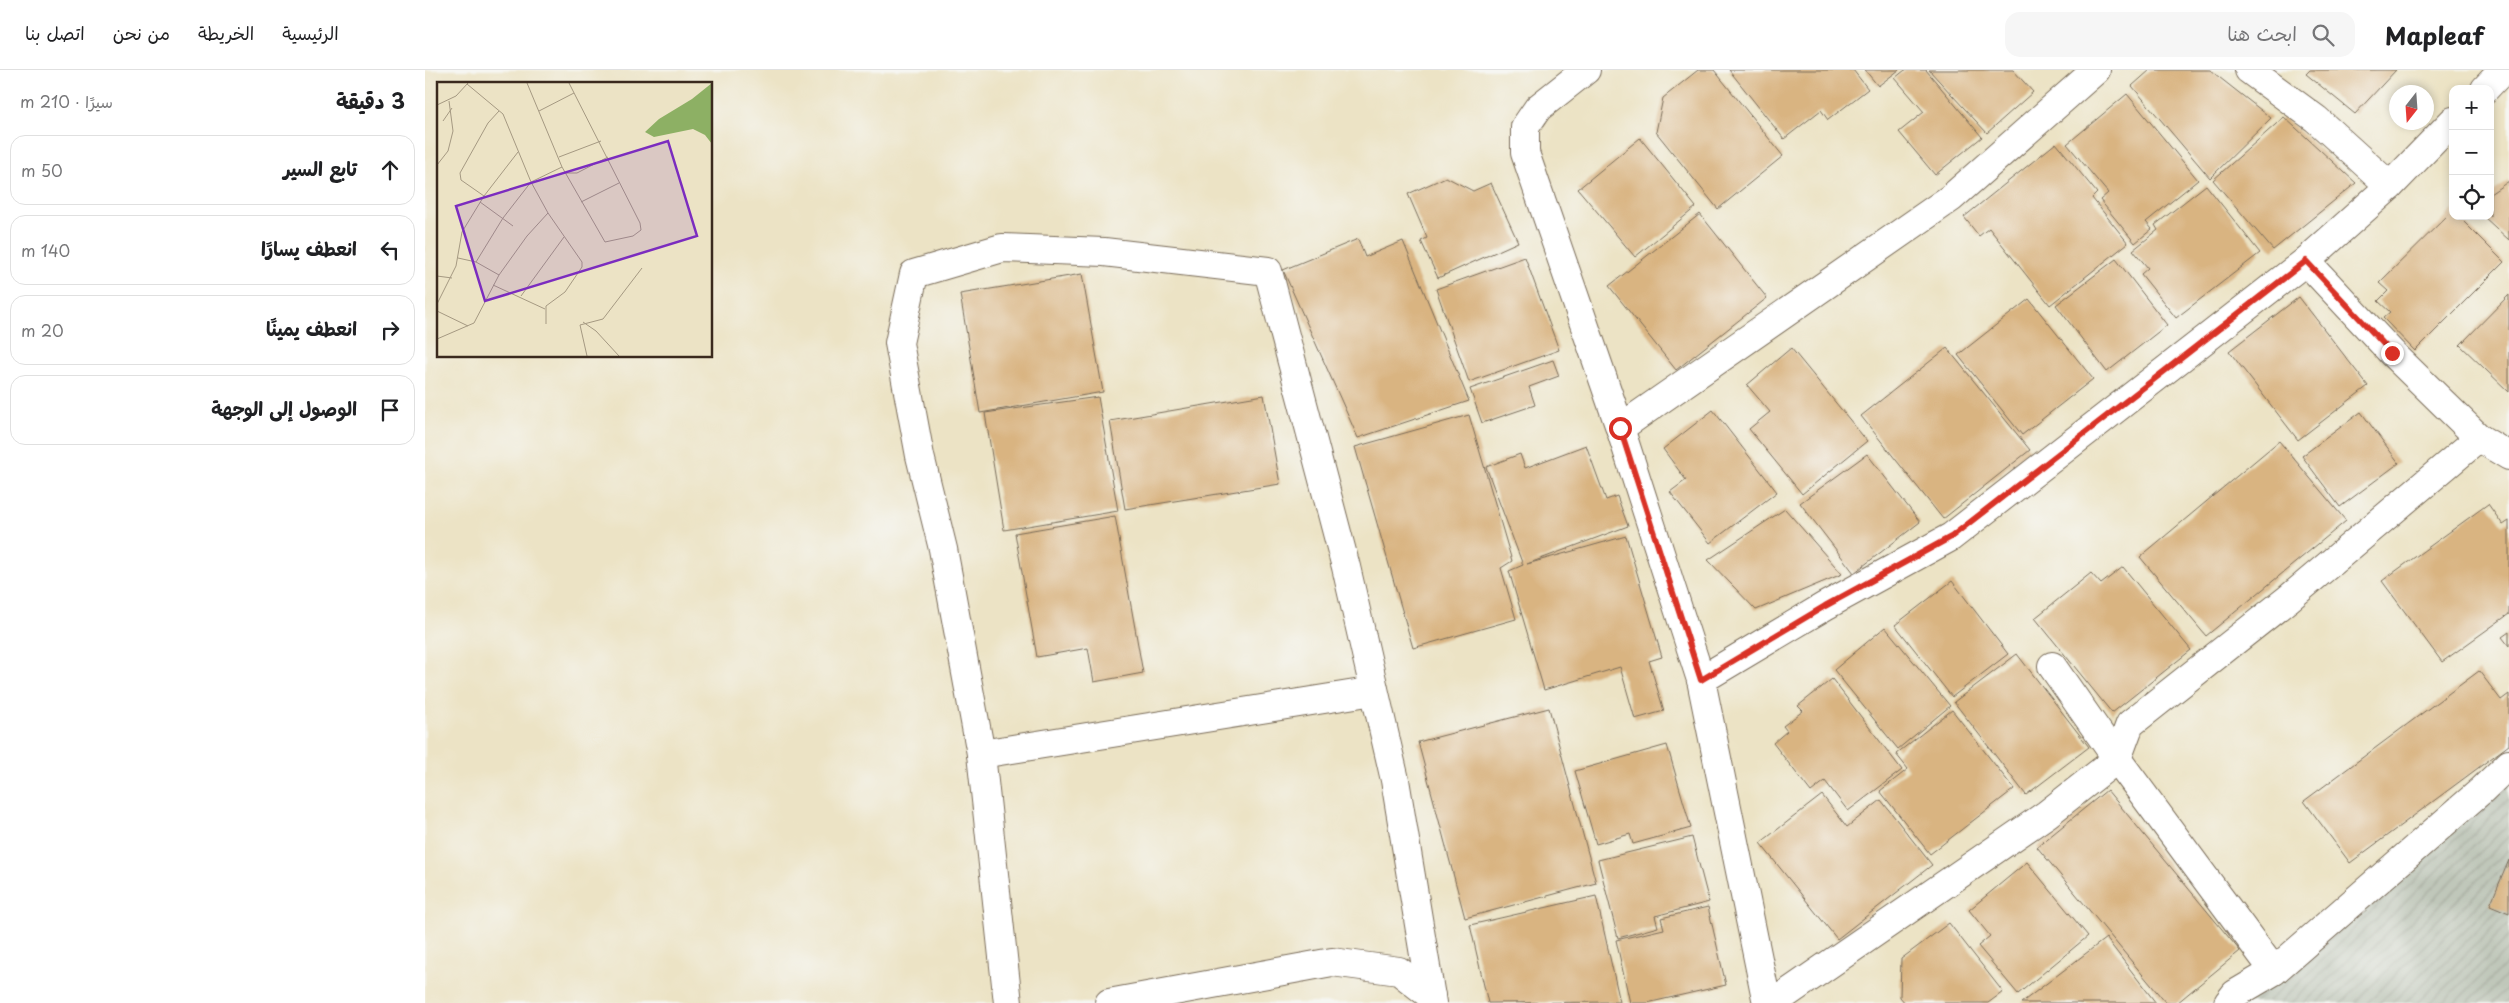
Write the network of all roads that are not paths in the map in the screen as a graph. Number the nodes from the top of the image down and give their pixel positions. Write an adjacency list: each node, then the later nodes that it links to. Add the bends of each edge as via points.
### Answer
1 (1586, 70): 9 (street, via 1538,108 1525,126 1525,153)
2 (2096, 70): 9 (street, via 1951,198)
3 (2249, 70): 7 (street, via 2316,119)
4 (2503, 70): 5 (street)
5 (2489, 85)
6 (2449, 126): 7 (street)
7 (2390, 186): 8 (street)
8 (2306, 261): 10 (street, via 2392,353); 13 (street, via 1951,537 1825,606)
9 (1620, 428): 13 (street)
10 (2479, 438): 11 (street); 16 (street, via 2288,599 2130,724)
11 (2509, 456)
12 (2052, 666): 16 (street)
13 (1701, 680): 22 (street)
14 (1374, 691): 15 (street); 15 (street, via 1346,567 1268,271 1103,252 1002,248 914,274 899,343 920,456 943,549); 19 (street, via 1395,780)
15 (981, 754): 20 (street)
16 (2117, 759): 18 (street); 23 (street, via 2047,814)
17 (2509, 764): 18 (street)
18 (2274, 971): 24 (street, via 2235,994)
19 (1432, 999): 21 (street, via 1399,971 1332,962)
20 (1008, 1003)
21 (1109, 1003)
22 (1767, 1003)
23 (1773, 1003)
24 (2228, 1003)

